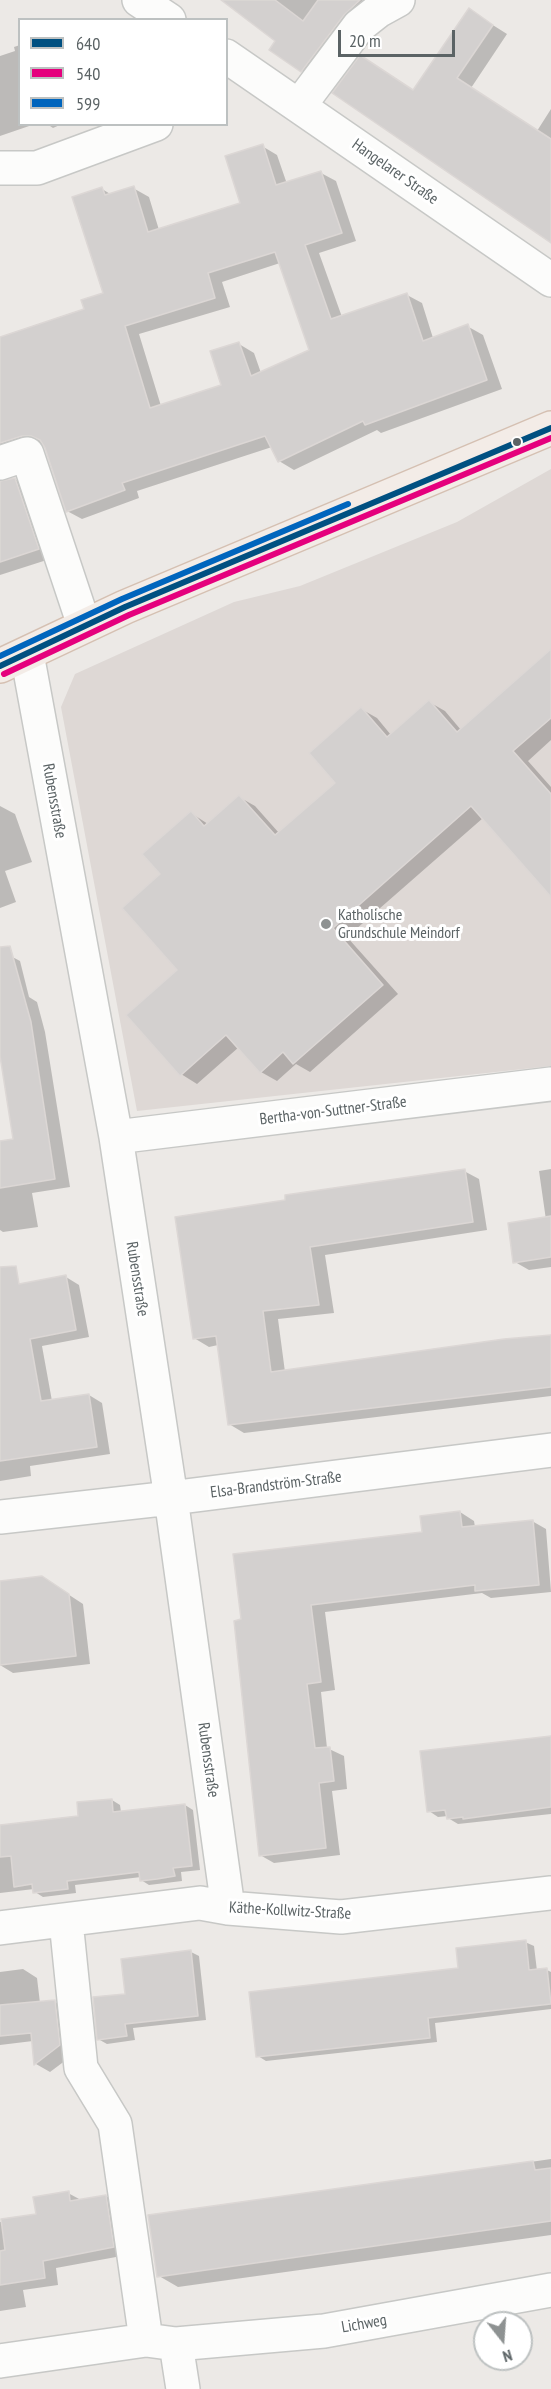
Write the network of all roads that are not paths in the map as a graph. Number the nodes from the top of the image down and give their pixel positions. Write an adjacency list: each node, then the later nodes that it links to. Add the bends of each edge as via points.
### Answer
1 (138, 0): 3 (street)
2 (398, 0): 5 (street, via 358,26)
3 (166, 18)
4 (231, 66): 5 (street, Hangelarer Straße)
5 (299, 106): 8 (street, Hangelarer Straße)
6 (151, 126): 7 (street, via 37,168)
7 (0, 168)
8 (551, 280)
9 (551, 428): 11 (main road)
10 (0, 463): 11 (street, via 27,454)
11 (84, 626): 12 (main road)
12 (14, 660): 14 (street, Rubensstraße)
13 (551, 1084): 14 (street, Bertha-von-Suttner-Straße)
14 (116, 1137): 16 (street, Rubensstraße)
15 (551, 1450): 16 (street, Elsa-Brandström-Straße)
16 (171, 1498): 17 (street, Elsa-Brandström-Straße); 19 (street, Rubensstraße)
17 (0, 1517)
18 (551, 1893): 19 (street, Käthe-Kollwitz-Straße, via 341,1917)
19 (228, 1908): 20 (street, Käthe-Kollwitz-Straße, via 200,1903)
20 (66, 1921): 21 (street, Käthe-Kollwitz-Straße); 23 (street, via 81,2068 115,2124)
21 (0, 1928)
22 (551, 2290): 23 (street, Lichweg, via 324,2331)
23 (161, 2342): 24 (street, Lichweg); 25 (street)
24 (0, 2361)
25 (183, 2389)

